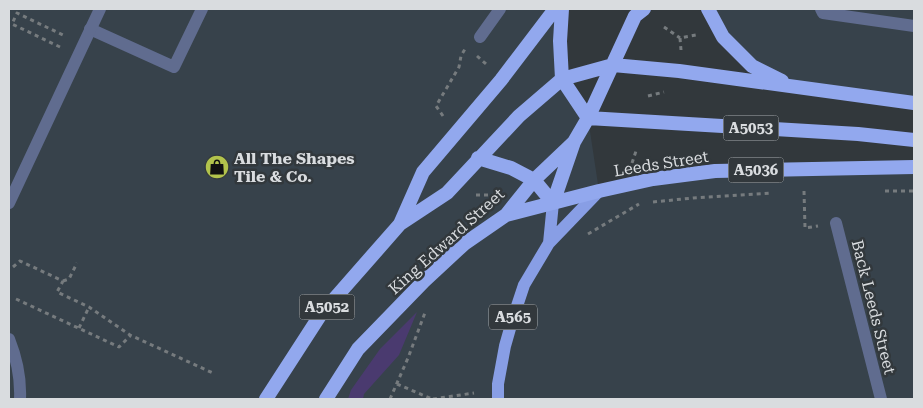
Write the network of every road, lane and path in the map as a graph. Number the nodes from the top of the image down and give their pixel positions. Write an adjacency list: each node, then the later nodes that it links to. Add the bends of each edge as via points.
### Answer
1 (100, 9): 11 (street)
2 (202, 9): 11 (street, via 174,67)
3 (500, 9): 14 (street)
4 (555, 9): 45 (highway, via 501,80 423,172)
5 (562, 9): 20 (highway)
6 (644, 9): 19 (highway, via 635,16)
7 (708, 9): 21 (highway, via 723,37 752,66)
8 (821, 9): 9 (street, via 823,13)
9 (914, 26)
10 (664, 27): 15 (path)
11 (90, 29): 39 (street)
12 (696, 35): 15 (path)
13 (66, 36): 16 (path, via 16,13 12,24)
14 (480, 37)
15 (680, 38): 18 (path)
16 (61, 47)
17 (466, 47): 23 (path, via 459,67 436,106)
18 (682, 51)
19 (613, 65): 20 (highway, A5052); 21 (highway); 24 (highway)
20 (562, 79): 24 (highway); 28 (highway, A5052, via 519,116)
21 (792, 86): 22 (highway)
22 (914, 103)
23 (443, 116)
24 (588, 118): 25 (highway, Leeds Street / A5053); 26 (highway)
25 (914, 140)
26 (574, 142): 31 (highway, King Edward Street / A5052); 40 (highway)
27 (637, 148): 29 (path)
28 (478, 158): 31 (highway, King Edward Street, via 511,168); 45 (highway, A5052, via 447,193)
29 (631, 166)
30 (914, 167): 32 (highway, Leeds Street / A5036, via 715,171)
31 (534, 180): 40 (highway, King Edward Street); 43 (highway, King Edward Street / A5052)
32 (599, 191): 40 (highway, Leeds Street / A5036); 47 (main road, A565)
33 (813, 191): 44 (path, via 804,191 805,228)
34 (877, 191): 35 (path)
35 (914, 191)
36 (776, 192): 41 (path)
37 (494, 195): 38 (path)
38 (476, 196)
39 (9, 203)
40 (553, 203): 43 (highway, Leeds Street / A5036); 47 (main road)
41 (650, 203)
42 (641, 204): 46 (path)
43 (506, 215): 62 (highway, King Edward Street / A5052, via 464,244 417,288 358,349)
44 (836, 223): 66 (street, Back Leeds Street)
45 (400, 224): 61 (highway, A5052, via 321,314)
46 (584, 238)
47 (549, 243): 65 (main road, A565, via 524,285 512,318 498,384)
48 (76, 263): 50 (path, via 69,279)
49 (12, 267): 50 (path, via 20,261)
50 (62, 281): 52 (path, via 57,292)
51 (16, 299): 54 (path)
52 (90, 307): 54 (path); 55 (path)
53 (427, 307): 58 (path)
54 (79, 328): 55 (path, via 119,347)
55 (130, 335): 57 (path)
56 (9, 339): 60 (street, via 19,368)
57 (215, 374)
58 (397, 384): 63 (path); 64 (path)
59 (474, 393): 64 (path)
60 (20, 399)
61 (266, 399)
62 (326, 399)
63 (390, 399)
64 (432, 399)
65 (498, 399)
66 (881, 399)

